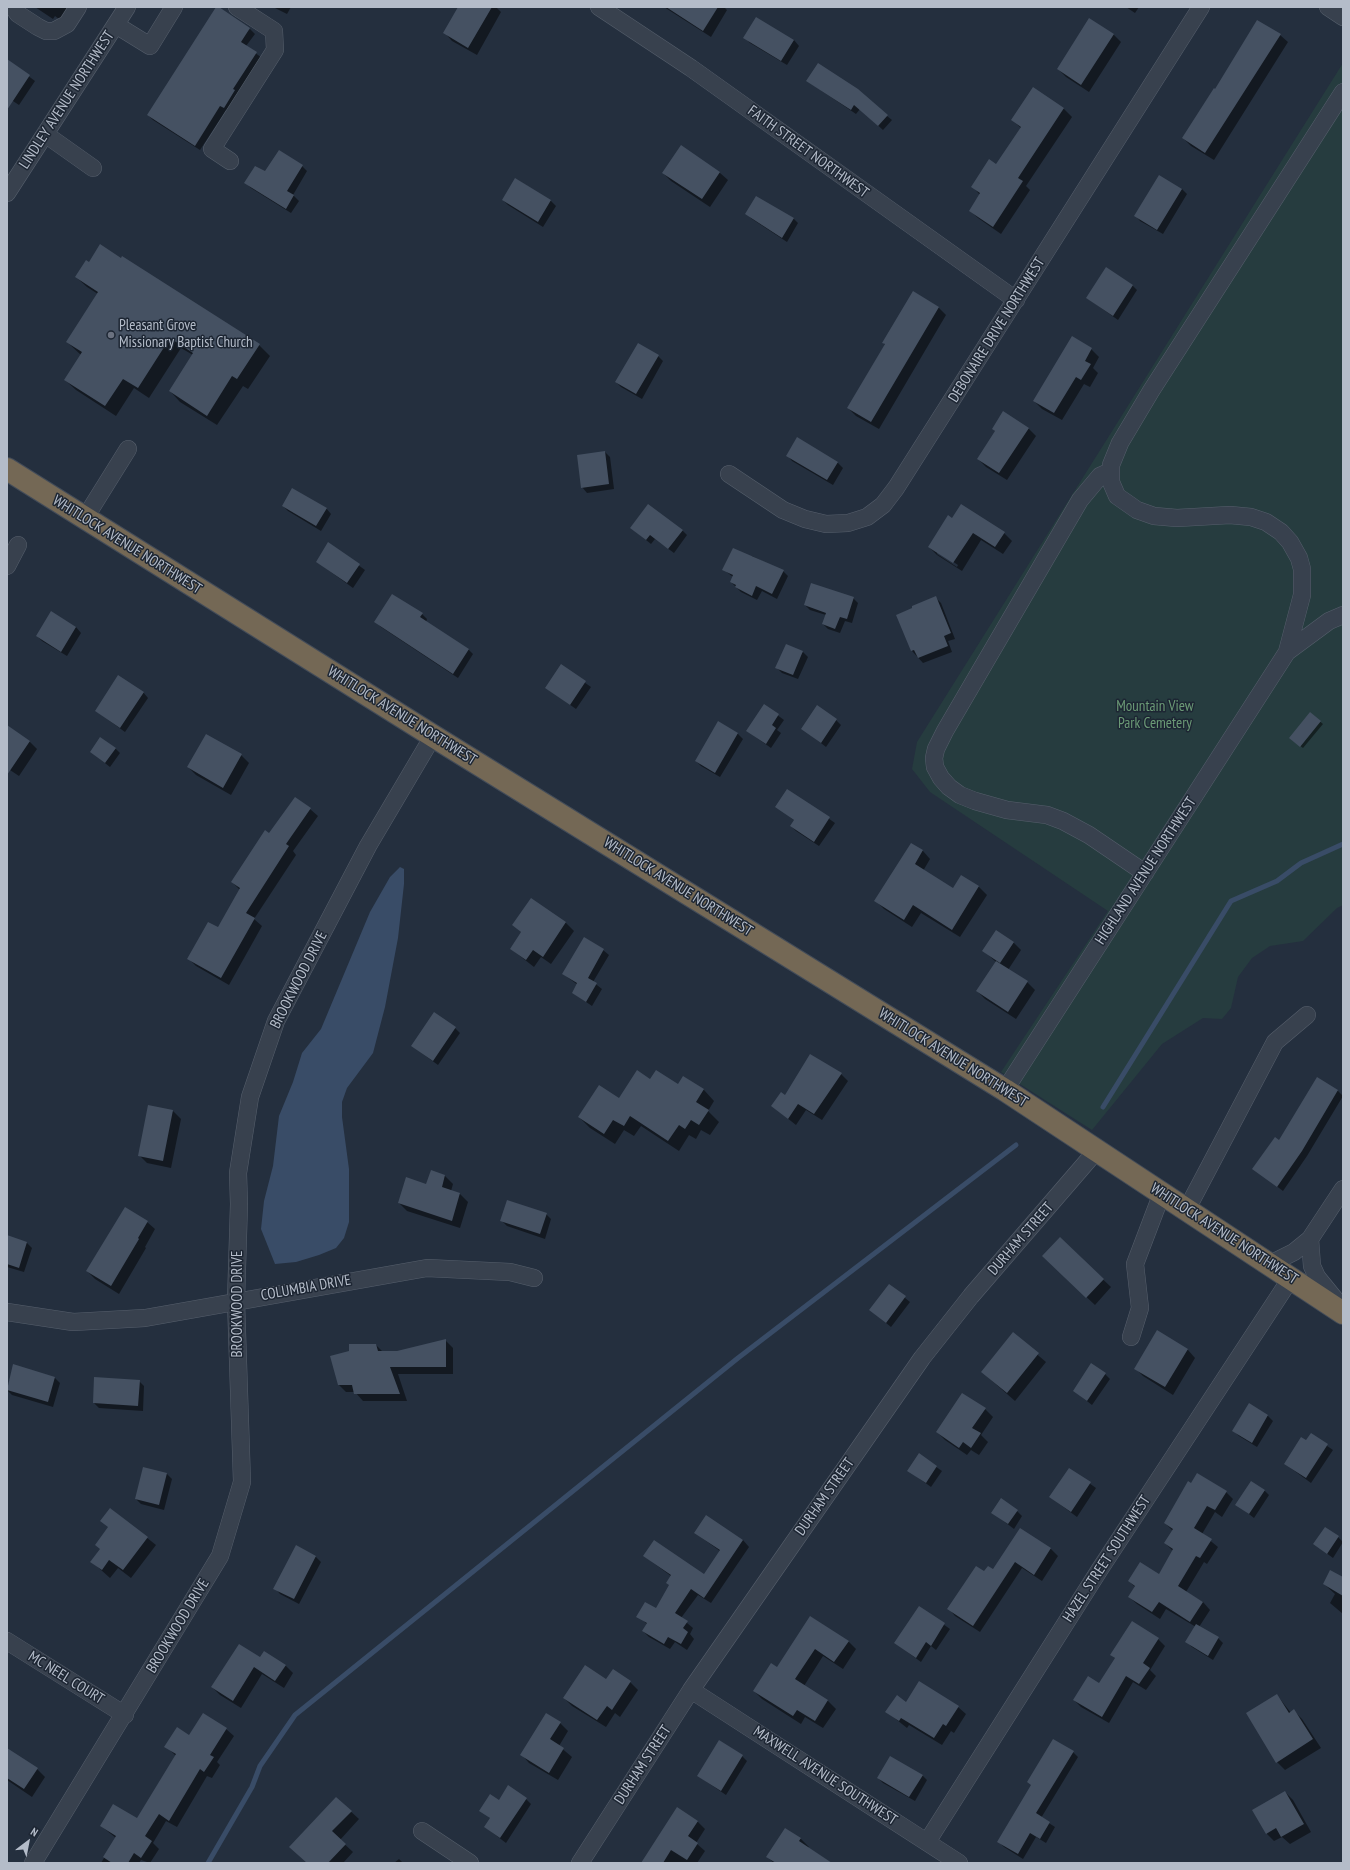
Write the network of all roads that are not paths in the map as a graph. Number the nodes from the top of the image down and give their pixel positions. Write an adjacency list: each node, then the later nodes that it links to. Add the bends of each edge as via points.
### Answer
1 (13, 7): 2 (street, via 18,14 46,31 54,31 67,24)
2 (78, 7)
3 (127, 7): 10 (street, LINDLEY AVENUE NORTHWEST)
4 (174, 7): 10 (street, via 150,46)
5 (236, 7): 13 (street, via 274,31 275,50 212,149)
6 (599, 7): 16 (street, FAITH STREET NORTHWEST, via 691,68)
7 (1201, 7): 16 (street, DEBONAIRE DRIVE NORTHWEST)
8 (1328, 7): 9 (street)
9 (1343, 17)
10 (116, 25): 12 (street, LINDLEY AVENUE NORTHWEST)
11 (1343, 92): 19 (street, via 1151,391 1120,443)
12 (45, 134): 14 (street); 15 (street, LINDLEY AVENUE NORTHWEST)
13 (230, 161)
14 (93, 168)
15 (7, 193)
16 (1016, 300): 20 (street, DEBONAIRE DRIVE NORTHWEST, via 896,488 883,505 867,517 841,524 826,524 805,519 782,510)
17 (128, 449): 21 (street)
18 (7, 469): 21 (highway, WHITLOCK AVENUE NORTHWEST)
19 (1111, 471): 25 (street, via 1111,482 1117,496 1137,510 1154,516 1177,518 1230,515 1251,517 1266,522 1281,532 1290,542 1302,569 1302,596); 27 (street, via 1100,476 1080,500 945,731 934,758 940,778 960,795 1007,810 1047,815 1063,821 1089,835)
20 (729, 474)
21 (85, 518): 26 (highway, WHITLOCK AVENUE NORTHWEST)
22 (18, 545): 23 (street)
23 (7, 566)
24 (1343, 615): 25 (street, via 1329,621)
25 (1287, 652): 27 (street, HIGHLAND AVENUE NORTHWEST)
26 (433, 736): 29 (highway, WHITLOCK AVENUE NORTHWEST); 38 (street, BROOKWOOD DRIVE, via 368,846 276,1021 252,1089 238,1173)
27 (1145, 873): 29 (street, HIGHLAND AVENUE NORTHWEST)
28 (1307, 1015): 33 (street, via 1275,1042)
29 (1005, 1090): 30 (highway, WHITLOCK AVENUE NORTHWEST)
30 (1097, 1150): 32 (highway, WHITLOCK AVENUE NORTHWEST); 44 (street, DURHAM STREET, via 976,1290 922,1358)
31 (1343, 1189): 34 (street)
32 (1162, 1193): 33 (highway, WHITLOCK AVENUE NORTHWEST); 42 (street, via 1135,1264 1140,1308)
33 (1187, 1209): 35 (highway, WHITLOCK AVENUE NORTHWEST)
34 (1310, 1239): 35 (street, via 1294,1252); 39 (street, via 1312,1266 1317,1278)
35 (1270, 1264): 37 (highway, WHITLOCK AVENUE NORTHWEST)
36 (534, 1278): 38 (street, COLUMBIA DRIVE, via 510,1272 427,1268)
37 (1291, 1278): 41 (highway, WHITLOCK AVENUE NORTHWEST); 47 (street, HAZEL STREET SOUTHWEST, via 1100,1569)
38 (236, 1301): 40 (street, COLUMBIA DRIVE, via 145,1318 72,1322); 45 (street, BROOKWOOD DRIVE, via 242,1482 220,1556)
39 (1343, 1309)
40 (7, 1312)
41 (1343, 1313)
42 (1131, 1337)
43 (7, 1641): 45 (street, MC NEEL COURT)
44 (691, 1690): 47 (street, MAXWELL AVENUE SOUTHWEST); 50 (street, DURHAM STREET)
45 (125, 1715): 48 (street, BROOKWOOD DRIVE)
46 (422, 1831): 49 (street)
47 (927, 1842): 51 (street, MAXWELL AVENUE SOUTHWEST)
48 (34, 1863)
49 (470, 1863)
50 (580, 1863)
51 (959, 1863)

